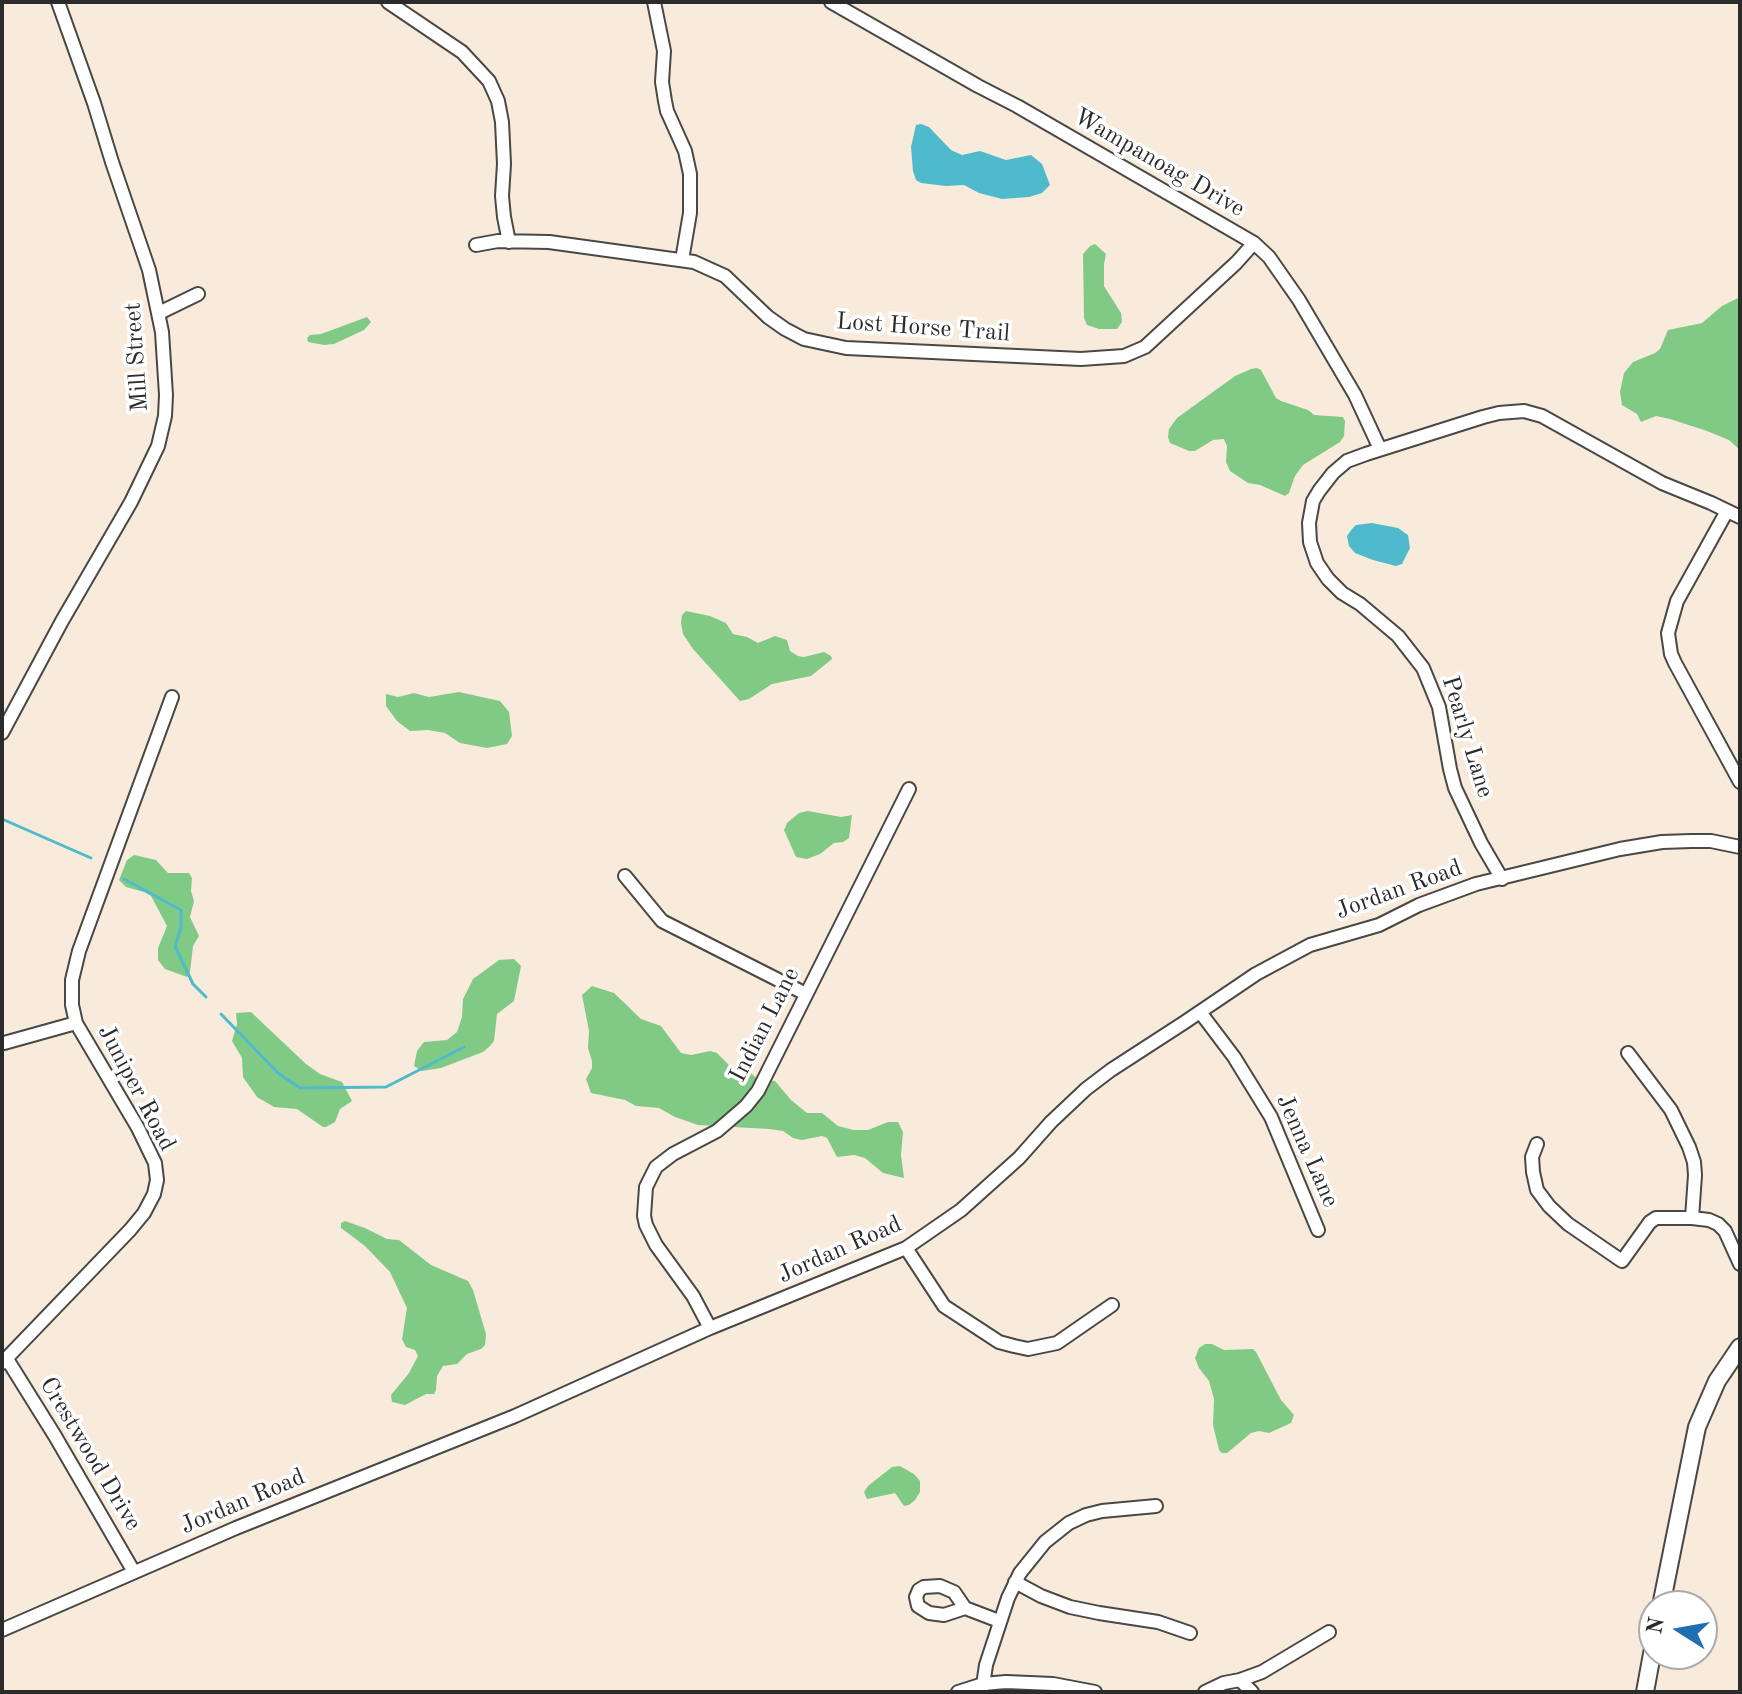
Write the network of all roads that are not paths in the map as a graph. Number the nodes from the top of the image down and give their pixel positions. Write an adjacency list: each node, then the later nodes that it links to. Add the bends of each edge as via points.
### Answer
1 (58, 2): 10 (street, Mill Street)
2 (388, 2): 5 (street, via 462,52 489,81 502,122 502,196)
3 (654, 2): 8 (street, via 664,51 667,111 690,174)
4 (831, 2): 6 (street, Wampanoag Drive)
5 (509, 242): 7 (street, Lost Horse Trail); 8 (street, Lost Horse Trail, via 549,242)
6 (1254, 243): 8 (street, Lost Horse Trail, via 1154,341 1124,356 1091,359 846,348 804,339 768,317 725,276); 11 (street, Wampanoag Drive, via 1299,300)
7 (476, 245)
8 (682, 260)
9 (198, 294): 10 (street)
10 (159, 313): 15 (street, Mill Street, via 166,395 158,446)
11 (1380, 449): 12 (street, Pearly Lane, via 1483,417 1524,411); 20 (street, Pearly Lane, via 1347,461 1319,491 1309,523 1313,552 1328,579 1391,629 1423,668 1439,707 1455,788)
12 (1727, 511): 13 (street); 16 (street, via 1677,601 1668,633 1675,663)
13 (1740, 517)
14 (172, 697): 23 (street, Juniper Road, via 79,951 72,980)
15 (2, 733)
16 (1740, 782)
17 (909, 789): 21 (street, Indian Lane)
18 (1740, 847): 20 (street, Jordan Road, via 1711,841 1662,842)
19 (625, 876): 21 (street, via 662,921)
20 (1502, 879): 22 (street, Jordan Road, via 1310,945)
21 (806, 994): 32 (street, Indian Lane, via 746,1106 717,1131 656,1167 646,1187 646,1225)
22 (1200, 1012): 28 (street, Jenna Lane, via 1271,1117); 29 (street, Jordan Road, via 1086,1089 961,1210)
23 (76, 1023): 24 (street); 34 (street, Juniper Road, via 138,1128 157,1180 144,1213 130,1230)
24 (4, 1043)
25 (1628, 1053): 27 (street, via 1671,1110 1689,1147 1695,1175)
26 (1537, 1144): 27 (street, via 1532,1157 1537,1190 1568,1224 1622,1261 1656,1218)
27 (1692, 1218): 30 (street, via 1718,1224)
28 (1318, 1230)
29 (906, 1248): 31 (street, via 944,1306 999,1342 1028,1349 1057,1343); 32 (street, Jordan Road)
30 (1740, 1264)
31 (1112, 1305)
32 (710, 1328): 36 (street, Jordan Road, via 543,1404)
33 (1740, 1347): 38 (main road, via 1716,1383 1697,1427)
34 (4, 1361): 36 (street, Crestwood Drive, via 55,1436)
35 (1156, 1506): 37 (street, via 1078,1518 1045,1542)
36 (134, 1572): 41 (street, Jordan Road)
37 (1015, 1582): 40 (street); 43 (street, via 1070,1607)
38 (1664, 1590)
39 (965, 1608): 40 (street)
40 (999, 1621): 46 (street)
41 (2, 1630)
42 (1329, 1632): 45 (street)
43 (1190, 1633)
44 (1649, 1670): 51 (main road)
45 (1240, 1680): 49 (street); 50 (street)
46 (982, 1688): 47 (street); 48 (street, via 1053,1684)
47 (958, 1692)
48 (1095, 1692)
49 (1205, 1692)
50 (1252, 1692)
51 (1645, 1692)

